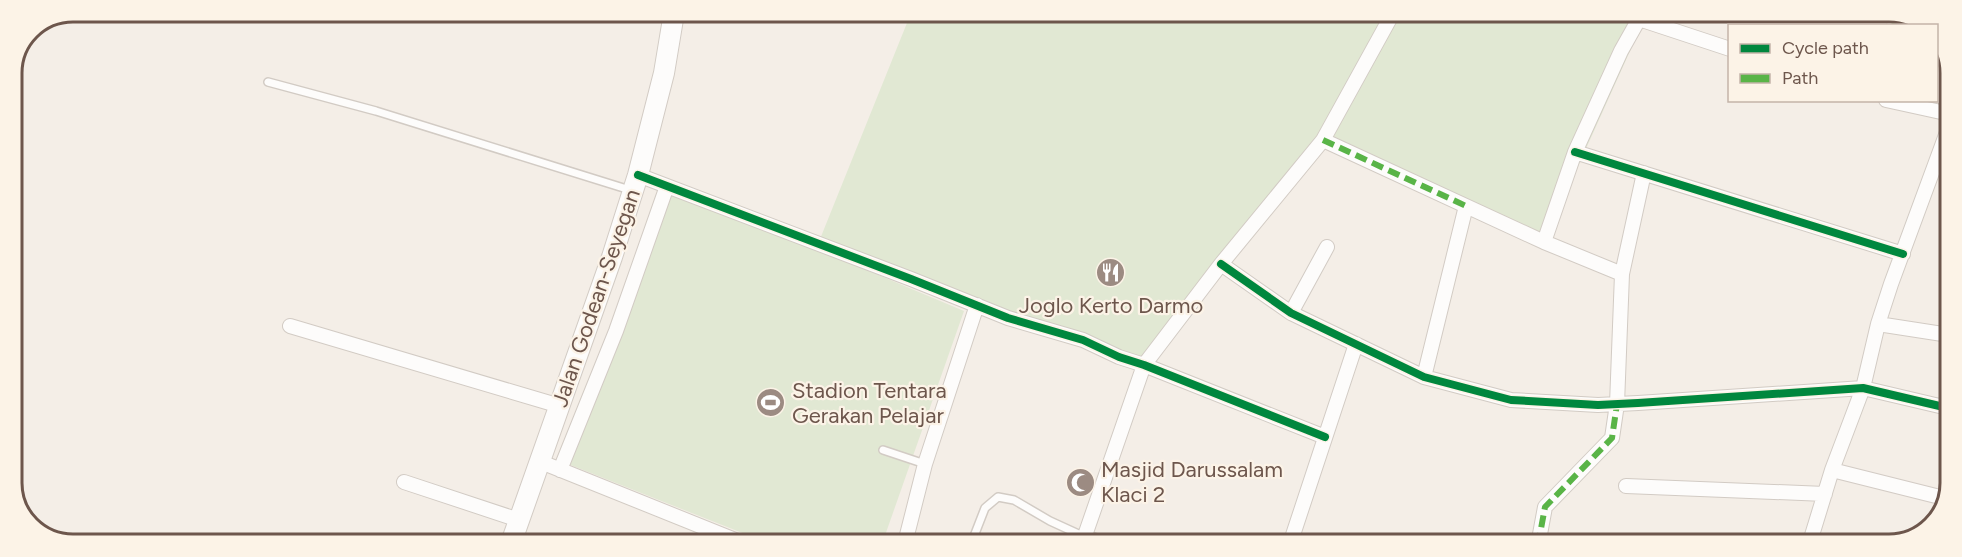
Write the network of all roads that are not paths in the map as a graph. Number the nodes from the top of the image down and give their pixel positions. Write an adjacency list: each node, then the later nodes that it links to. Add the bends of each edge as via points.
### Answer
1 (672, 22): 13 (main road, Jalan Godean-Seyegan, via 664,73)
2 (1389, 22): 9 (street)
3 (1631, 22): 10 (street)
4 (1651, 22): 5 (street)
5 (1728, 48)
6 (268, 82): 13 (lane)
7 (1895, 102): 8 (street)
8 (1939, 112)
9 (1323, 140): 15 (street); 19 (street)
10 (1575, 152): 12 (street); 16 (street)
11 (1939, 154): 18 (street)
12 (1644, 173): 18 (street); 20 (street)
13 (635, 183): 14 (street); 31 (main road, Jalan Godean-Seyegan)
14 (667, 186): 21 (street); 37 (street, via 616,331)
15 (1466, 206): 16 (street); 28 (street)
16 (1544, 242): 20 (street)
17 (1327, 247): 22 (street)
18 (1903, 254): 23 (street)
19 (1221, 264): 22 (street); 27 (street)
20 (1623, 274): 30 (street)
21 (977, 305): 27 (street); 36 (street)
22 (1292, 313): 26 (street)
23 (1878, 324): 25 (street); 29 (street)
24 (290, 326): 31 (street)
25 (1940, 334)
26 (1356, 344): 28 (street); 33 (street)
27 (1144, 365): 33 (street); 49 (street)
28 (1424, 377): 30 (street, via 1511,400)
29 (1863, 388): 30 (street); 32 (street); 38 (street)
30 (1617, 404): 51 (street, via 1612,438 1545,507)
31 (560, 406): 35 (main road, Jalan Godean-Seyegan)
32 (1940, 406)
33 (1325, 437): 50 (street)
34 (883, 450): 36 (lane)
35 (540, 462): 37 (street); 43 (main road, Jalan Godean-Seyegan)
36 (925, 464): 46 (street)
37 (560, 470): 45 (street)
38 (1832, 470): 41 (street); 42 (street)
39 (404, 482): 43 (street)
40 (1626, 486): 41 (street)
41 (1825, 494): 52 (street)
42 (1938, 497)
43 (519, 520): 44 (main road, Jalan Godean-Seyegan)
44 (514, 534)
45 (720, 534)
46 (908, 534)
47 (975, 534): 48 (lane, via 985,508 998,497 1014,500)
48 (1073, 534)
49 (1085, 534)
50 (1293, 534)
51 (1540, 534)
52 (1812, 534)

